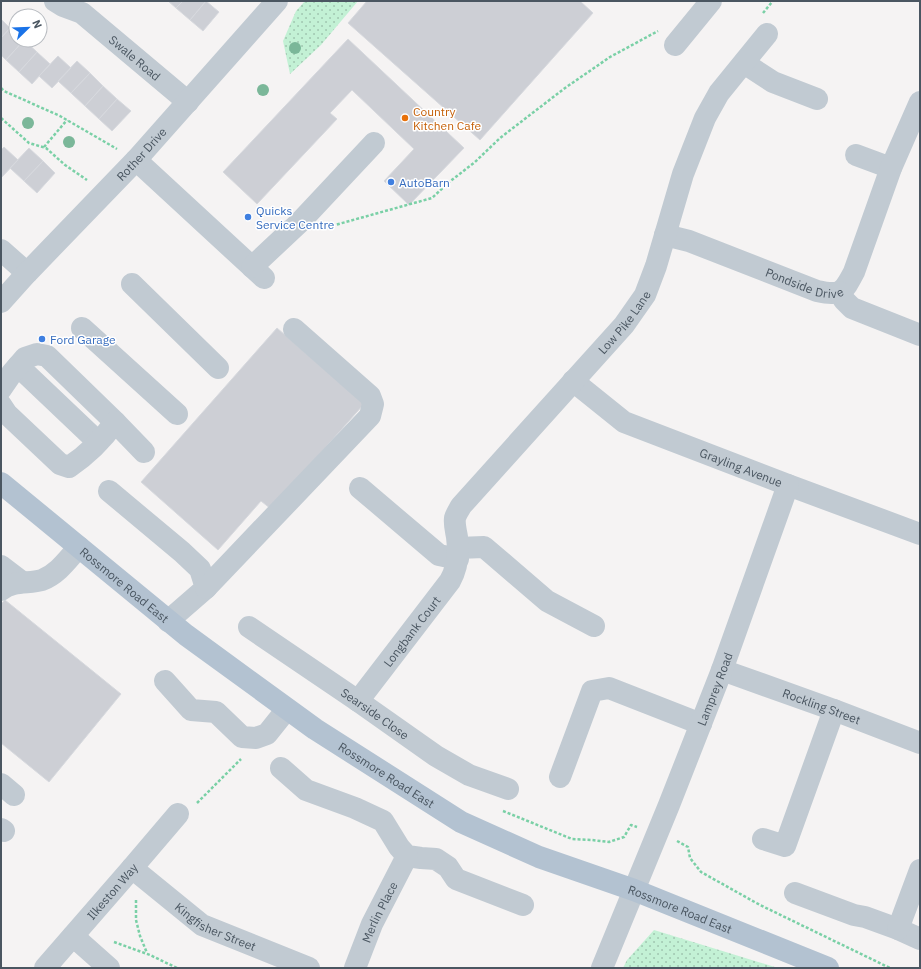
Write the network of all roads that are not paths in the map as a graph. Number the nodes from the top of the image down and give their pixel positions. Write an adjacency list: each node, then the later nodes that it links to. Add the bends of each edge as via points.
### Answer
1 (55, 1): 4 (street, Swale Road, via 63,6)
2 (277, 1): 9 (street, Rother Drive)
3 (711, 1): 6 (street)
4 (87, 7): 9 (street, Swale Road)
5 (767, 34): 7 (street, Low Pike Lane)
6 (675, 45)
7 (744, 63): 8 (street, via 773,82); 15 (street, Low Pike Lane, via 719,94 705,118 683,174)
8 (817, 99)
9 (188, 102): 13 (street, Rother Drive)
10 (920, 102): 14 (street, Pondside Drive)
11 (374, 143): 13 (street, via 300,222 258,272)
12 (856, 155): 14 (street)
13 (136, 160): 17 (street, Rother Drive)
14 (891, 168): 19 (street, Pondside Drive, via 854,272 847,285)
15 (665, 235): 19 (street, Pondside Drive, via 690,241 817,291 832,294); 26 (street, Low Pike Lane, via 645,295 624,325)
16 (1, 250): 17 (street)
17 (27, 273): 20 (street, Rother Drive)
18 (132, 284): 25 (street)
19 (839, 292): 23 (street, via 852,308)
20 (1, 302)
21 (82, 328): 29 (street)
22 (294, 329): 42 (street, via 370,396 373,404 370,416)
23 (920, 335)
24 (18, 366): 27 (street); 30 (street, via 25,358 38,354 47,356); 31 (street)
25 (218, 368)
26 (573, 381): 34 (street, Grayling Avenue, via 624,422); 39 (street, Low Pike Lane, via 461,506 455,518)
27 (1, 389)
28 (1, 404): 31 (street, via 7,414 60,464 69,467)
29 (177, 414)
30 (115, 422): 31 (street); 32 (street)
31 (98, 442)
32 (144, 452)
33 (1, 483): 38 (main road, Rossmore Road East)
34 (788, 485): 37 (street, Grayling Avenue); 47 (street, Lamprey Road)
35 (360, 488): 39 (street, via 439,555)
36 (109, 491): 42 (street, via 200,569)
37 (920, 534)
38 (79, 547): 41 (street, via 56,572 42,580); 44 (main road, Rossmore Road East)
39 (458, 553): 45 (street, via 484,547 547,601); 49 (street, Longbank Court, via 456,571 450,581)
40 (1, 566): 41 (street)
41 (22, 582): 43 (street)
42 (206, 588): 44 (street)
43 (1, 590)
44 (168, 621): 50 (main road, Rossmore Road East)
45 (594, 626)
46 (249, 627): 49 (street, Searside Close)
47 (722, 670): 51 (street, Rockling Street); 52 (street, Lamprey Road)
48 (165, 681): 50 (street, via 191,710 216,712 242,737 256,738 267,734)
49 (358, 701): 56 (street, Searside Close, via 436,756 469,775)
50 (287, 708): 62 (main road, Rossmore Road East, via 461,822 540,857)
51 (834, 710): 53 (street, Rockling Street); 58 (street, via 785,846)
52 (701, 724): 55 (street, via 609,688 592,691); 62 (street, Lamprey Road)
53 (920, 743)
54 (281, 768): 59 (street, via 306,790 383,821)
55 (560, 777)
56 (508, 789)
57 (178, 814): 60 (street, Ilkeston Way)
58 (763, 839)
59 (407, 856): 64 (street, via 436,859 448,867 456,879); 71 (street, Merlin Place, via 372,924)
60 (132, 868): 66 (street, Ilkeston Way); 70 (street, Kingfisher Street, via 202,925)
61 (920, 870): 65 (street)
62 (634, 890): 72 (street, Lamprey Road); 73 (main road, Rossmore Road East)
63 (795, 893): 65 (street)
64 (523, 905)
65 (898, 928): 67 (street)
66 (73, 936): 68 (street, Ilkeston Way); 69 (street)
67 (920, 939)
68 (45, 968)
69 (109, 968)
70 (309, 968)
71 (354, 968)
72 (602, 968)
73 (828, 968)

